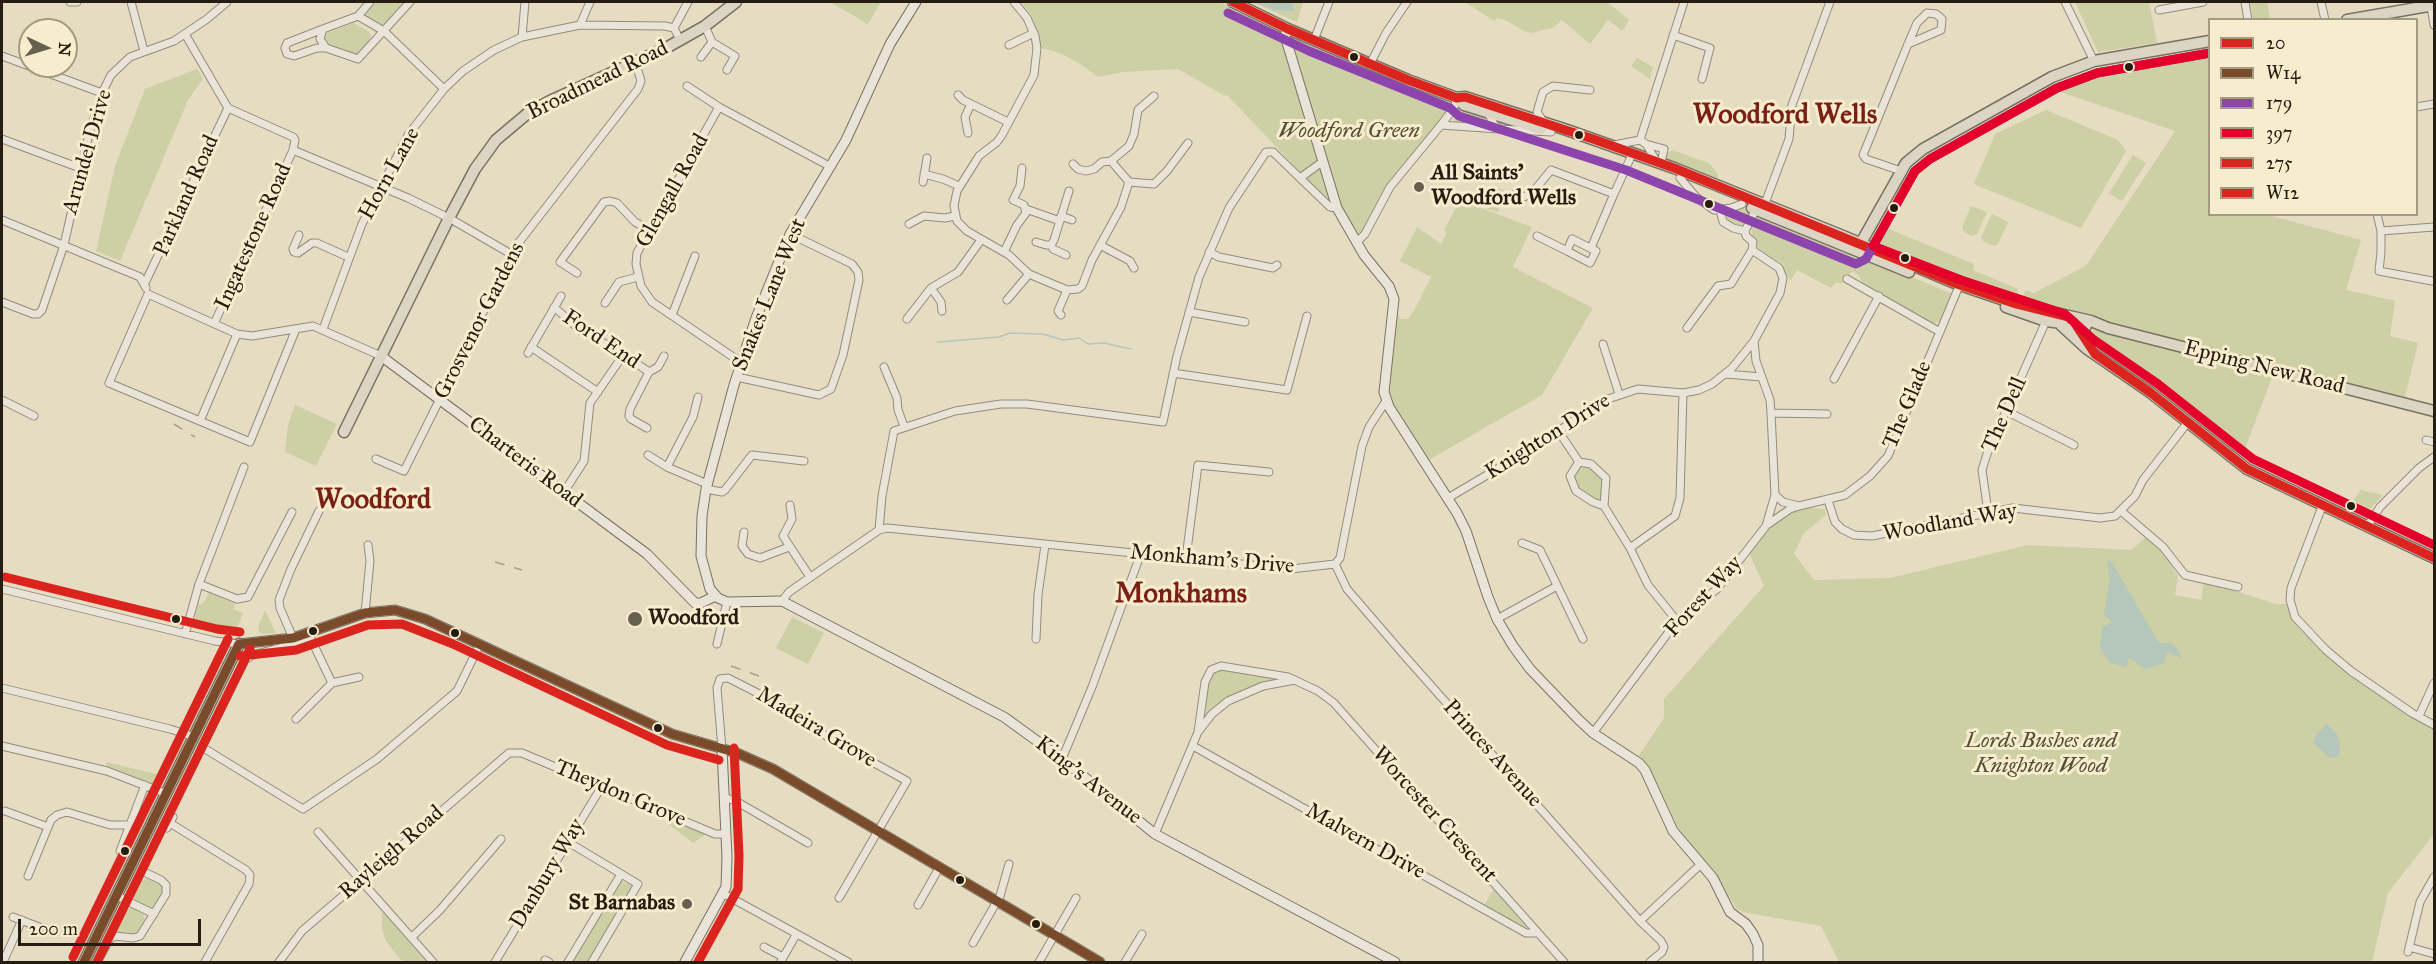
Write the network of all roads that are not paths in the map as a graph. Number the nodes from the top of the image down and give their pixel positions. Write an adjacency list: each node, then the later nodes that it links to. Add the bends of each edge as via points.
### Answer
1 (70, 2): 2 (street)
2 (77, 2)
3 (131, 2): 46 (street)
4 (227, 2): 36 (street, Arundel Drive)
5 (370, 2): 24 (street)
6 (410, 2): 34 (street)
7 (525, 2): 38 (street)
8 (590, 2): 28 (street)
9 (688, 2): 31 (street)
10 (736, 2): 30 (main road, Broadmead Road)
11 (916, 2): 87 (street, Snakes Lane West, via 890,44)
12 (1014, 2): 35 (street)
13 (1233, 2): 33 (main road)
14 (1329, 2): 40 (street)
15 (1407, 2): 51 (street)
16 (1684, 2): 37 (street)
17 (1830, 2): 100 (street, via 1792,105 1790,139)
18 (2065, 2): 49 (street)
19 (2203, 2): 23 (street)
20 (2245, 2): 25 (street)
21 (2321, 2): 26 (street)
22 (2432, 5): 27 (main road, via 2392,8); 29 (street)
23 (2159, 10)
24 (358, 16): 32 (street); 34 (street)
25 (2248, 18)
26 (2325, 18)
27 (2371, 18)
28 (580, 25): 31 (street, Horn Lane); 38 (street, Horn Lane)
29 (2434, 25)
30 (705, 26): 39 (main road, Broadmead Road); 42 (street)
31 (674, 28): 39 (street)
32 (323, 29): 45 (street, via 321,39); 45 (street, via 287,43 285,52 294,56)
33 (1288, 29): 40 (main road); 84 (street, via 1285,36)
34 (384, 31): 45 (street, via 358,59); 55 (street)
35 (1034, 33): 44 (street); 69 (street, via 1034,75)
36 (185, 34): 46 (street, Arundel Drive, via 167,45); 66 (street)
37 (1673, 35): 53 (street, via 1710,48); 75 (street)
38 (522, 37): 55 (street, Horn Lane, via 480,58)
39 (680, 40): 50 (main road, Broadmead Road)
40 (1314, 40): 51 (main road)
41 (2208, 41): 49 (main road)
42 (712, 42): 48 (street); 52 (street, via 735,56)
43 (1908, 44): 43 (street, via 1917,23 1927,13 1942,19 1941,30 1936,34); 90 (street, via 1863,155)
44 (1009, 45)
45 (326, 48)
46 (144, 51): 57 (street, Arundel Drive, via 118,67)
47 (2, 56): 57 (street)
48 (701, 57)
49 (2094, 61): 90 (main road, via 2052,77 1923,149)
50 (636, 64): 106 (main road, Broadmead Road, via 550,101 510,127 485,154); 133 (street, Grosvenor Gardens, via 639,89)
51 (1370, 64): 60 (main road)
52 (727, 70)
53 (1702, 79)
54 (687, 86): 64 (street, Glengall Road)
55 (444, 89): 94 (street, Horn Lane, via 408,135)
56 (1590, 90): 63 (street, via 1553,86 1543,92)
57 (102, 93): 88 (street, Arundel Drive)
58 (958, 95): 61 (street)
59 (1154, 96): 83 (street, via 1138,110 1129,146)
60 (1457, 98): 67 (main road); 68 (main road, via 1464,105); 70 (street)
61 (971, 104): 69 (street); 73 (street, via 966,117)
62 (2434, 104): 65 (street)
63 (1537, 106): 67 (street, via 1526,112); 71 (street, via 1538,117)
64 (719, 107): 87 (street, Glengall Road); 114 (street, Glengall Road)
65 (2418, 107)
66 (228, 108): 79 (street, via 293,137); 143 (street, Parkland Road)
67 (1512, 112): 71 (main road)
68 (1488, 113): 71 (main road); 72 (street)
69 (1008, 122): 95 (street, via 997,142 979,156)
70 (1441, 125): 72 (street); 122 (street, via 1390,187)
71 (1549, 128): 72 (street); 77 (main road); 82 (main road)
72 (1501, 129)
73 (968, 132)
74 (2, 139): 88 (street)
75 (1643, 142): 77 (street); 85 (street); 85 (street, via 1664,150)
76 (1188, 143): 80 (street)
77 (1612, 145): 85 (main road)
78 (1173, 146): 80 (street)
79 (293, 150): 94 (street); 163 (street, Ingatestone Road)
80 (1181, 152): 93 (street, via 1154,183)
81 (927, 158): 95 (street, via 924,178 943,179)
82 (1630, 159): 92 (main road); 97 (street)
83 (1111, 161): 86 (street, via 1086,171); 93 (street)
84 (1322, 162): 91 (street); 101 (street)
85 (1659, 163): 100 (main road)
86 (1073, 164)
87 (831, 167): 117 (street, Snakes Lane West)
88 (80, 168): 124 (street, Arundel Drive)
89 (1022, 168): 102 (street, via 1013,200)
90 (1901, 171): 126 (main road)
91 (1300, 178): 101 (street, via 1330,207); 131 (street, via 1273,152 1266,152 1229,208)
92 (1680, 178): 99 (main road); 103 (street, via 1706,206)
93 (1129, 182): 125 (street, via 1121,207)
94 (382, 185): 106 (street); 136 (street, Horn Lane)
95 (959, 186): 104 (street)
96 (1069, 191): 108 (street)
97 (1614, 194): 98 (street, via 1551,170 1533,192 1524,197); 127 (street)
98 (1513, 195)
99 (1742, 204): 100 (main road); 103 (street)
100 (1760, 207): 115 (street); 126 (main road)
101 (1337, 208): 122 (street)
102 (1026, 209): 108 (street); 130 (street)
103 (1720, 210): 115 (street, via 1723,222)
104 (955, 216): 107 (street, via 930,215); 120 (street, via 961,227)
105 (2377, 216): 116 (street)
106 (448, 218): 133 (street); 175 (main road, Broadmead Road)
107 (918, 219): 111 (street); 113 (street)
108 (1060, 219): 110 (street); 123 (street)
109 (2, 220): 124 (street)
110 (1072, 220)
111 (909, 224)
112 (2434, 226): 116 (street)
113 (922, 227)
114 (649, 230): 138 (street, via 617,202 604,202 560,262); 140 (street, Glengall Road, via 637,253)
115 (1745, 231): 128 (street, via 1753,242)
116 (2381, 231): 142 (street, via 2379,271)
117 (790, 234): 177 (street, Snakes Lane West); 182 (street, via 852,264 858,272 843,355 831,389 814,394)
118 (299, 235): 136 (street, via 293,249 298,254 317,243)
119 (1537, 236): 129 (street)
120 (981, 240): 130 (street); 144 (street, via 958,272)
121 (1036, 242): 123 (street)
122 (1357, 242): 191 (street, via 1394,299 1385,375)
123 (1051, 244): 134 (street)
124 (64, 245): 143 (street, via 140,277); 151 (street, Arundel Drive, via 38,314)
125 (1100, 245): 132 (street, via 1132,264); 145 (street, via 1082,285)
126 (1858, 247): 146 (main road); 160 (main road)
127 (1590, 249): 129 (street, via 1572,239); 129 (street, via 1596,251 1590,263)
128 (1752, 250): 167 (street, via 1731,284 1718,286); 171 (street, Knighton Drive, via 1779,268 1783,278 1780,293)
129 (1567, 251)
130 (1005, 252): 139 (street)
131 (1209, 252): 137 (street, via 1273,268); 155 (street)
132 (1135, 253)
133 (511, 254): 189 (street, Grosvenor Gardens)
134 (1066, 255)
135 (695, 256): 156 (street)
136 (348, 257): 168 (street, Horn Lane)
137 (1278, 265)
138 (577, 273)
139 (1029, 274): 145 (street); 150 (street)
140 (638, 277): 152 (street, Glengall Road, via 619,282); 156 (street, Glengall Road, via 652,302)
141 (1847, 279): 149 (street)
142 (2432, 281)
143 (145, 283): 147 (street)
144 (931, 288): 154 (street); 159 (street)
145 (1067, 291): 157 (street, via 1058,311)
146 (1957, 291): 161 (main road); 169 (street, The Glade)
147 (148, 294): 163 (street); 197 (street, via 109,383)
148 (561, 296): 153 (street)
149 (1879, 296): 169 (street); 184 (street)
150 (1007, 300)
151 (2, 302)
152 (605, 303)
153 (554, 307): 173 (street, Ford End, via 581,331); 185 (street, via 529,350)
154 (942, 311)
155 (1189, 312): 162 (street); 180 (street)
156 (672, 315): 177 (street, Glengall Road)
157 (1061, 315)
158 (1307, 316): 180 (street, via 1287,390)
159 (907, 319)
160 (2063, 320): 161 (main road); 164 (main road, Epping New Road); 165 (main road, Epping New Road); 174 (main road)
161 (2046, 321): 192 (street, The Dell)
162 (1245, 322)
163 (214, 324): 170 (street)
164 (2095, 324): 165 (main road, Epping New Road); 193 (main road, Epping New Road)
165 (2076, 326): 174 (main road)
166 (296, 328): 168 (street); 170 (street, via 252,336); 197 (street, via 250,442)
167 (1687, 328)
168 (323, 329): 175 (street, Charteris Road)
169 (1940, 332): 218 (street, The Glade, via 1888,456 1845,495)
170 (237, 334): 197 (street)
171 (1754, 341): 181 (street, Knighton Drive); 183 (street, Forest Way)
172 (1603, 344): 187 (street)
173 (624, 354): 179 (street, Ford End); 185 (street)
174 (2095, 354): 198 (main road)
175 (381, 356): 189 (street, Charteris Road); 201 (main road, Broadmead Road)
176 (664, 356): 179 (street, Ford End, via 658,367)
177 (742, 363): 182 (street, Snakes Lane West)
178 (884, 367): 199 (street)
179 (649, 372): 200 (street, Ford End, via 629,416)
180 (1173, 373): 199 (street, via 1163,422 1001,404 955,411)
181 (1726, 374): 183 (street); 186 (street, Knighton Drive, via 1706,387)
182 (737, 377): 214 (street, Snakes Lane West)
183 (1761, 377): 194 (street, Forest Way)
184 (1834, 379)
185 (598, 392): 215 (street, via 590,402 584,461)
186 (1683, 393): 187 (street, Knighton Drive, via 1638,389); 235 (street, via 1680,498 1675,516)
187 (1619, 394): 202 (street, Knighton Drive, via 1599,402)
188 (698, 397): 212 (street, via 693,417)
189 (440, 399): 208 (street, Grosvenor Gardens, via 404,471); 215 (street, Charteris Road)
190 (2, 400): 196 (street)
191 (1386, 401): 217 (street); 239 (street, via 1362,446 1340,558)
192 (2006, 411): 205 (street); 226 (street, The Dell, via 1982,470)
193 (2434, 411)
194 (1771, 412): 195 (street); 216 (street, Forest Way)
195 (1827, 414)
196 (34, 416)
197 (200, 421)
198 (2188, 422): 219 (main road, via 2247,469); 223 (street)
199 (904, 426): 229 (street, via 892,434)
200 (647, 428)
201 (344, 432)
202 (1559, 432): 210 (street); 217 (street, Knighton Drive)
203 (2426, 440): 204 (street)
204 (2434, 442)
205 (2074, 445)
206 (648, 455): 212 (street)
207 (2434, 457): 227 (street, via 2380,507)
208 (376, 459)
209 (804, 461): 214 (street, via 752,455 725,490)
210 (1578, 462): 221 (street, via 1592,464 1606,478); 221 (street, via 1570,476 1576,491)
211 (244, 467): 241 (street)
212 (667, 468): 214 (street)
213 (1269, 472): 237 (street, via 1198,465)
214 (706, 486): 245 (street, Snakes Lane West, via 701,556)
215 (564, 492): 245 (street, Charteris Road, via 647,554 695,603)
216 (1775, 495): 222 (street); 228 (street, Forest Way)
217 (1448, 498): 249 (street, via 1466,531)
218 (1827, 500): 222 (street, The Glade); 226 (street, Woodland Way, via 1835,522 1854,535 1872,536)
219 (2323, 504): 227 (main road); 266 (street, via 2291,588 2295,617 2338,660)
220 (790, 505): 234 (street, via 792,519 783,536)
221 (1604, 506): 235 (street)
222 (1798, 506): 228 (street, The Glade)
223 (2121, 511): 226 (street, Woodland Way, via 2100,518 2013,508); 243 (street, via 2163,547 2185,575)
224 (292, 512): 241 (street, via 248,597 237,600)
225 (319, 512): 255 (street, via 279,600)
226 (1988, 512)
227 (2368, 525): 238 (main road)
228 (1766, 526): 250 (street, Forest Way, via 1717,589)
229 (879, 530): 233 (street, Monkham's Drive); 240 (street)
230 (744, 532): 234 (street, via 742,546 748,554 760,558)
231 (1522, 543): 242 (street, via 1540,550)
232 (368, 545): 248 (street)
233 (1045, 545): 236 (street, Monkham's Drive); 252 (street)
234 (789, 547): 240 (street)
235 (1630, 548): 250 (street, via 1648,585)
236 (1141, 554): 237 (street, Monkham's Drive); 276 (street)
237 (1186, 558): 239 (street, Monkham's Drive, via 1292,569)
238 (2434, 558)
239 (1335, 564): 310 (street, Princes Avenue, via 1347,590)
240 (810, 577): 246 (street)
241 (199, 584): 253 (street)
242 (1557, 586): 249 (street); 257 (street)
243 (2238, 587)
244 (2, 590): 253 (street)
245 (715, 596): 247 (street)
246 (782, 600): 247 (street); 276 (street, King's Avenue, via 1004,717)
247 (727, 602): 259 (street)
248 (364, 614): 254 (street); 258 (street, via 405,612)
249 (1497, 620): 270 (street, via 1530,669)
250 (1677, 621): 270 (street, Forest Way)
251 (1027, 630): 252 (street)
252 (1036, 631): 256 (street)
253 (185, 634): 260 (street)
254 (310, 636): 255 (street); 263 (street); 271 (street, via 245,660)
255 (293, 638): 260 (street)
256 (1036, 639)
257 (1583, 639)
258 (480, 644): 271 (street, via 457,691 377,759 303,809); 274 (street, via 672,734)
259 (717, 644)
260 (239, 645): 271 (main road)
261 (358, 677): 263 (street)
262 (1295, 680): 269 (street, Worcester Crescent, via 1263,686 1228,701); 269 (street, Worcester Crescent, via 1216,667 1205,682); 312 (street, Worcester Crescent, via 1334,703)
263 (332, 683): 267 (street)
264 (2434, 683): 266 (street)
265 (2, 688): 271 (street, via 170,729)
266 (2419, 717): 268 (street)
267 (296, 718)
268 (2434, 725)
269 (1198, 732): 273 (street, Worcester Crescent)
270 (1593, 733): 294 (street, via 1645,770 1673,831)
271 (196, 742): 279 (main road)
272 (2, 746): 277 (street, via 107,771)
273 (1193, 746): 288 (street, Worcester Crescent); 312 (street, Malvern Drive, via 1526,933)
274 (722, 749): 280 (street); 286 (street, via 773,770); 286 (street, Madeira Grove, via 717,688 724,678 784,707 832,740 910,783)
275 (514, 752): 278 (street, Theydon Grove); 300 (street, Rayleigh Road)
276 (1062, 759): 288 (street, King's Avenue)
277 (145, 785): 279 (street); 283 (street)
278 (602, 786): 287 (street, Theydon Grove, via 715,834); 290 (street, Danbury Way)
279 (167, 794): 302 (main road)
280 (724, 798): 287 (street); 291 (street)
281 (5, 811): 284 (street)
282 (170, 823): 326 (street, via 249,875 249,884)
283 (129, 825): 284 (street, via 110,825 67,812 57,815); 292 (street)
284 (48, 827): 298 (street)
285 (318, 832): 300 (street)
286 (877, 833): 295 (street); 303 (street, Madeira Grove)
287 (725, 834): 301 (street)
288 (1155, 834): 336 (street, King's Avenue)
289 (501, 839): 316 (street)
290 (568, 842): 297 (street); 329 (street, Danbury Way)
291 (808, 843)
292 (120, 851)
293 (1009, 864): 305 (street)
294 (1701, 865): 310 (street); 339 (street, via 1713,878 1730,912 1753,934 1758,945)
295 (939, 868): 305 (street); 306 (street)
296 (142, 871): 307 (street, via 166,885 166,894)
297 (621, 874): 330 (street); 331 (street, via 638,886)
298 (28, 876)
299 (2434, 878): 319 (street, via 2420,902 2408,949)
300 (360, 880): 316 (street); 327 (street, Rayleigh Road, via 302,932)
301 (724, 894): 313 (street); 323 (street)
302 (117, 896): 307 (street); 324 (main road)
303 (838, 898)
304 (1076, 898): 315 (street)
305 (996, 902): 315 (street); 317 (street)
306 (918, 905)
307 (154, 914): 325 (street, via 140,936 116,936 107,941)
308 (13, 917): 309 (street)
309 (22, 920): 311 (street); 322 (street)
310 (1640, 921): 338 (street, Princes Avenue, via 1664,947)
311 (39, 927)
312 (1538, 933): 337 (street, Worcester Crescent)
313 (796, 934): 320 (street); 321 (street)
314 (1142, 934): 335 (street)
315 (1054, 936): 333 (street); 334 (street)
316 (412, 937): 328 (street)
317 (973, 943)
318 (764, 947): 320 (street)
319 (2434, 954)
320 (782, 959)
321 (839, 961): 332 (street)
322 (3, 962)
323 (685, 962)
324 (84, 963)
325 (97, 963)
326 (205, 963)
327 (279, 963)
328 (433, 963)
329 (495, 963)
330 (568, 963)
331 (592, 963)
332 (848, 963)
333 (1039, 963)
334 (1100, 963)
335 (1125, 963)
336 (1395, 963)
337 (1564, 963)
338 (1650, 963)
339 (1758, 963)

